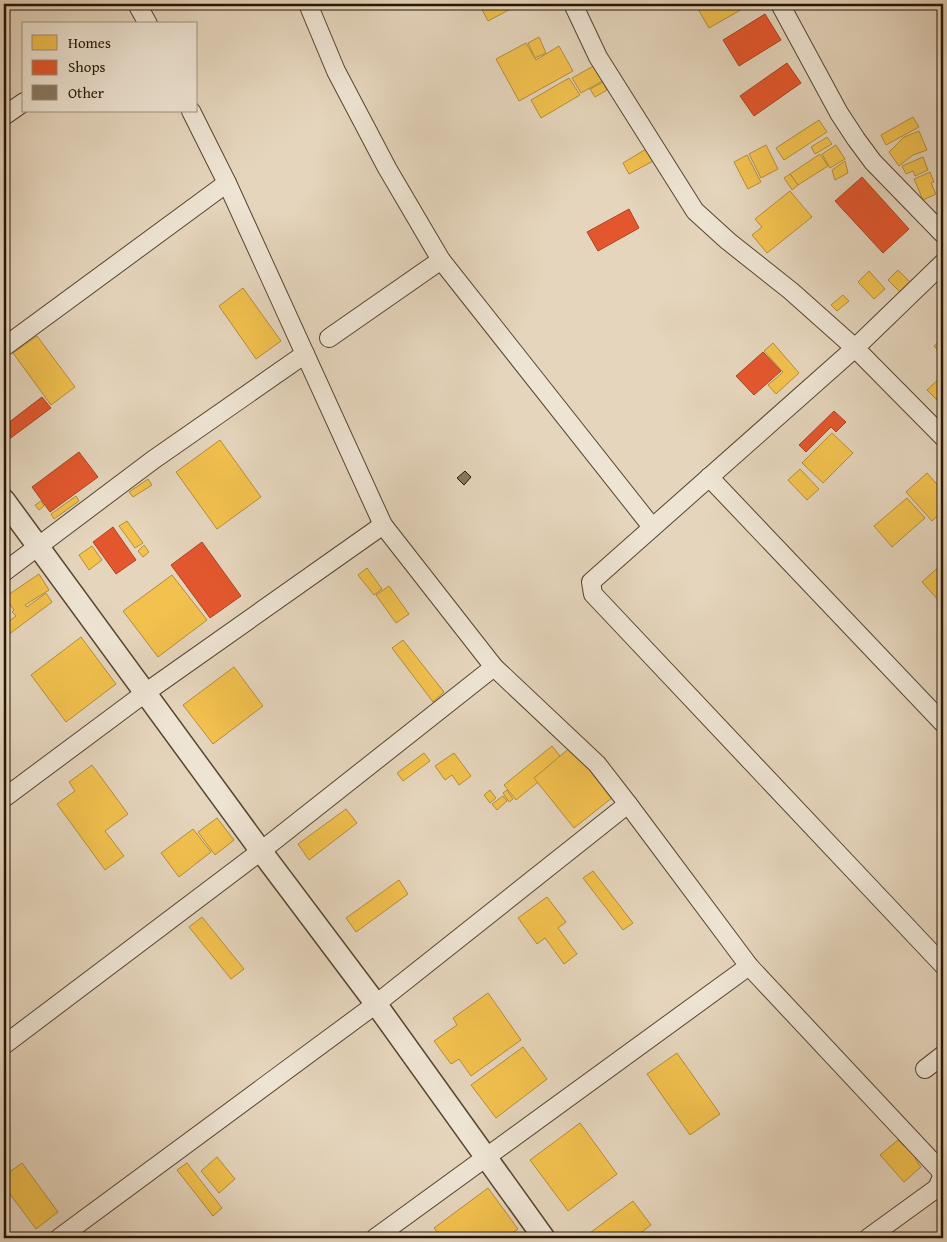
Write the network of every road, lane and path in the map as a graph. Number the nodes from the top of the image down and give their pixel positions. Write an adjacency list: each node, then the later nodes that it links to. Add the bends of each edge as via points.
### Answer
1 (308, 4): 9 (street, via 336,71 387,168)
2 (573, 4): 13 (street, via 598,57 695,211)
3 (780, 4): 8 (street, via 856,139 878,168)
4 (22, 103): 6 (street)
5 (192, 112): 7 (street)
6 (4, 116)
7 (227, 183): 12 (street); 14 (street)
8 (943, 234)
9 (441, 260): 11 (street); 19 (street)
10 (943, 263): 13 (street)
11 (329, 338)
12 (4, 347)
13 (855, 348): 15 (street); 16 (street)
14 (305, 354): 18 (street); 20 (street, via 153,460)
15 (943, 437)
16 (709, 477): 19 (street); 24 (street)
17 (4, 500): 20 (street)
18 (383, 525): 22 (street); 23 (street)
19 (652, 527): 28 (street, via 591,582 593,594)
20 (37, 547): 21 (street); 23 (street)
21 (4, 572)
22 (494, 667): 26 (street, via 597,764); 27 (street)
23 (145, 693): 25 (street); 27 (street)
24 (943, 722)
25 (4, 798)
26 (628, 804): 29 (street); 30 (street)
27 (261, 851): 30 (street); 31 (street)
28 (943, 965)
29 (749, 966): 34 (street); 38 (street, via 942,1172 937,1188)
30 (376, 1004): 34 (street); 35 (street)
31 (4, 1045)
32 (943, 1055): 33 (street)
33 (925, 1069)
34 (486, 1156): 36 (street); 37 (street)
35 (59, 1238)
36 (375, 1238)
37 (544, 1238)
38 (868, 1238)

